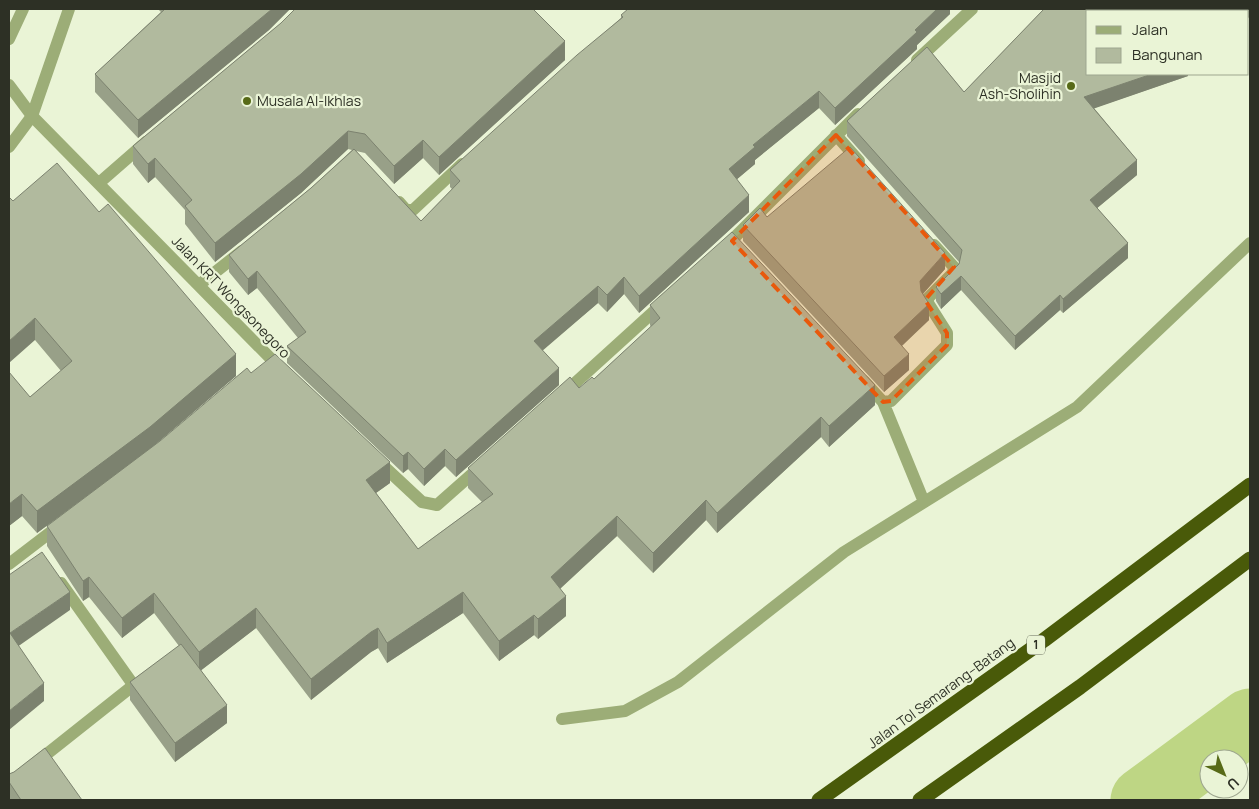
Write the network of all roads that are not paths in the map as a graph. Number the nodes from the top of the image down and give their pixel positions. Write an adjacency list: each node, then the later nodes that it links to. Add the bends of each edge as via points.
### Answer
1 (23, 9): 4 (street)
2 (69, 9): 8 (street)
3 (972, 9): 5 (street)
4 (9, 39)
5 (908, 68)
6 (9, 85): 8 (street, Jalan KRT Wongsonegoro)
7 (865, 108): 10 (street)
8 (32, 116): 11 (street); 14 (street, Jalan KRT Wongsonegoro)
9 (154, 135): 14 (street)
10 (836, 135): 13 (street); 19 (street, via 735,244)
11 (9, 146)
12 (469, 158): 15 (street, via 413,210 406,210)
13 (869, 172)
14 (99, 183): 20 (street, Jalan KRT Wongsonegoro)
15 (389, 191)
16 (927, 238): 25 (street, via 954,267 953,274 928,298 947,333 947,345 890,401)
17 (252, 242): 20 (street)
18 (1250, 243): 29 (street, via 1077,407)
19 (718, 254)
20 (198, 285): 23 (street, Jalan KRT Wongsonegoro, via 266,361)
21 (668, 299): 24 (street)
22 (857, 374): 25 (street)
23 (291, 379)
24 (555, 402)
25 (883, 402): 29 (street)
26 (371, 454): 27 (street, via 428,505 437,505)
27 (489, 460)
28 (1250, 486): 36 (highway, Jalan Tol Semarang–Batang / 1, via 1044,640)
29 (924, 502): 34 (street, via 844,552 678,682 625,711)
30 (71, 516): 32 (street, via 36,548)
31 (1250, 559): 37 (highway, via 1080,687)
32 (9, 564)
33 (56, 576): 35 (street, via 132,683 130,688)
34 (562, 719)
35 (9, 784)
36 (819, 800)
37 (920, 800)

